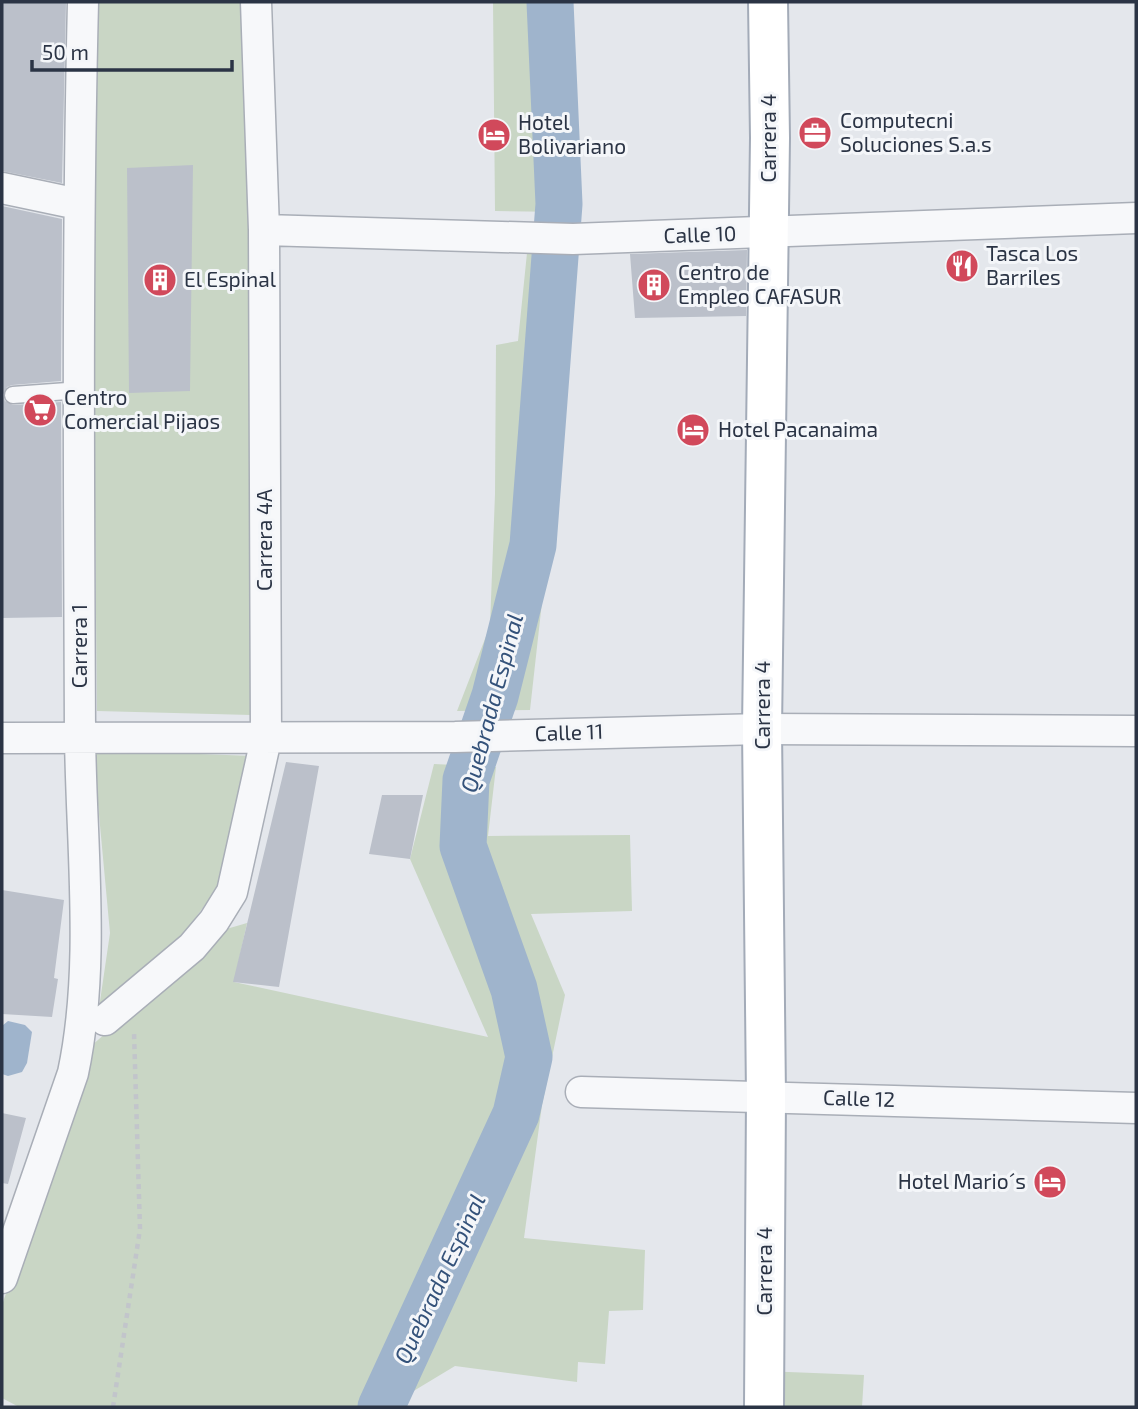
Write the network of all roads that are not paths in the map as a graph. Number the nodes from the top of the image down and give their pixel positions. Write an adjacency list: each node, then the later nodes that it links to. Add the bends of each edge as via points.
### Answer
1 (83, 2): 5 (street, Carrera 1)
2 (256, 2): 7 (street, Carrera 4A)
3 (768, 2): 8 (main road, Carrera 4)
4 (2, 188): 5 (street)
5 (78, 204): 9 (street, Carrera 1)
6 (1136, 218): 8 (street, Calle 10)
7 (264, 230): 8 (street, Calle 10, via 527,239); 15 (street, Carrera 4A)
8 (768, 233): 11 (main road, Carrera 4)
9 (80, 390): 10 (lane); 13 (street, Carrera 1)
10 (13, 395)
11 (762, 729): 12 (street, Calle 11); 15 (street, Calle 11); 18 (main road, Carrera 4)
12 (1136, 731)
13 (80, 737): 14 (street, Calle 11); 15 (street, Calle 11); 20 (street, Carrera 1, via 85,939 79,1044)
14 (2, 738)
15 (266, 739): 16 (street, Carrera 4A, via 232,892 192,947)
16 (105, 1020)
17 (581, 1092): 18 (street, Calle 12)
18 (766, 1096): 19 (street, Calle 12); 21 (main road, Carrera 4)
19 (1136, 1108)
20 (2, 1278)
21 (764, 1407)

